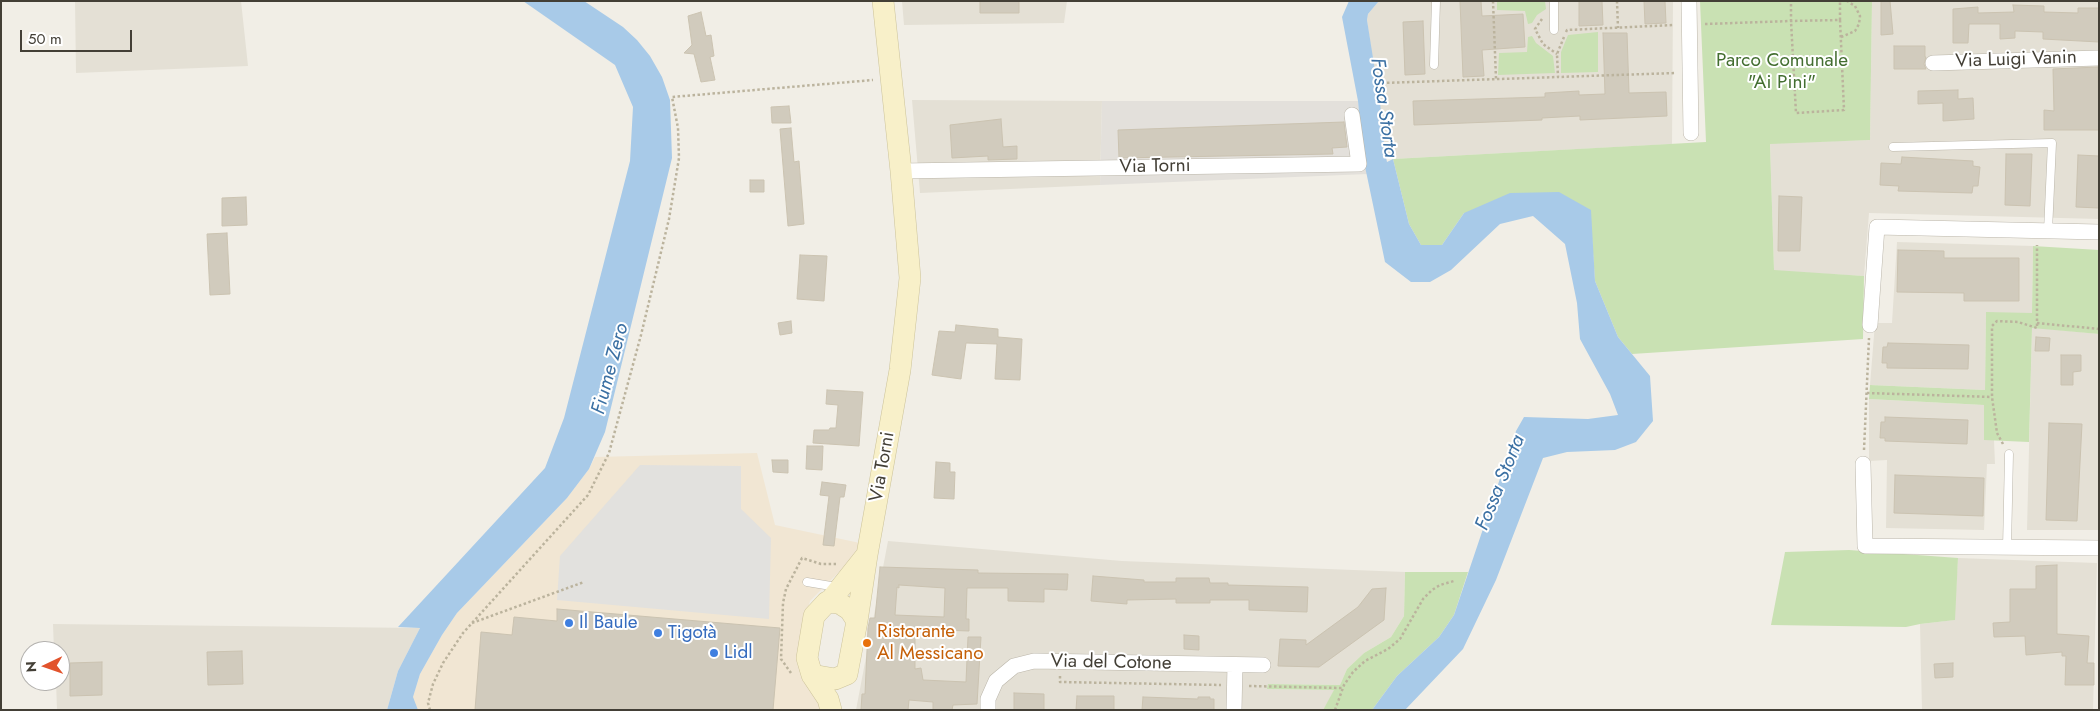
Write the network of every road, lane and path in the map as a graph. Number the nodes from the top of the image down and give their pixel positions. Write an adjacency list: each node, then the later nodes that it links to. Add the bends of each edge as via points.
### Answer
1 (883, 1): 27 (main road, Via Torni)
2 (1436, 1): 18 (lane)
3 (1493, 1): 21 (path)
4 (1554, 1): 14 (lane)
5 (1617, 1): 13 (path)
6 (1689, 1): 12 (street)
7 (1790, 1): 11 (path)
8 (1840, 1): 10 (path)
9 (1847, 1): 15 (path, via 1855,6 1860,16 1855,31)
10 (1840, 20): 11 (path); 15 (path)
11 (1791, 22): 12 (path); 15 (path, via 1796,113 1844,110)
12 (1690, 24): 13 (path); 19 (street)
13 (1618, 28): 20 (path, via 1566,30 1557,54)
14 (1554, 30)
15 (1841, 37)
16 (2099, 58): 17 (street, Via Luigi Vanin)
17 (1933, 63)
18 (1434, 65)
19 (1690, 73): 20 (path); 25 (street)
20 (1558, 77): 21 (path)
21 (1496, 79): 23 (path)
22 (880, 80): 46 (path, via 672,98 679,158 669,219 609,453 588,495)
23 (1382, 82)
24 (1352, 115): 27 (street, Via Torni, via 1358,164)
25 (1691, 133)
26 (1894, 147): 28 (lane, via 2052,143)
27 (901, 170): 39 (main road, Via Torni, via 910,278 900,370)
28 (2042, 231): 29 (street); 30 (path); 31 (street, via 1878,227)
29 (2099, 232)
30 (2037, 323): 32 (path); 34 (path, via 2037,328 2018,322 1997,321 1992,326)
31 (1870, 326): 33 (path)
32 (2099, 329)
33 (1866, 392): 34 (path); 36 (path)
34 (1992, 397): 35 (path, via 1997,433)
35 (2009, 454): 37 (lane)
36 (1863, 464): 37 (street, via 1865,546)
37 (2007, 548): 38 (street)
38 (2099, 548)
39 (867, 555): 44 (main road, Via Torni); 45 (main road, Via Torni)
40 (838, 564): 50 (path, via 821,564 802,558 786,589 781,659)
41 (1454, 581): 53 (path, via 1440,585 1428,594 1400,639 1353,672)
42 (584, 582): 46 (path)
43 (807, 582): 44 (lane)
44 (835, 595): 45 (main road); 50 (main road, Via Torni, via 814,616)
45 (857, 621): 51 (main road, Via Torni)
46 (471, 623): 54 (path, via 432,684 428,703)
47 (1236, 665): 48 (street, Via del Cotone); 52 (street); 57 (street, Via del Cotone, via 1034,662 1014,666 996,681 988,699)
48 (1263, 665)
49 (1060, 670): 52 (path, via 1060,682)
50 (802, 674): 51 (main road, via 828,679); 55 (main road, Via Torni, via 828,699)
51 (848, 674): 56 (main road, Via Torni)
52 (1235, 686): 53 (path); 58 (street)
53 (1342, 688): 59 (path)
54 (430, 710)
55 (831, 710)
56 (840, 710)
57 (988, 710)
58 (1234, 710)
59 (1335, 710)

